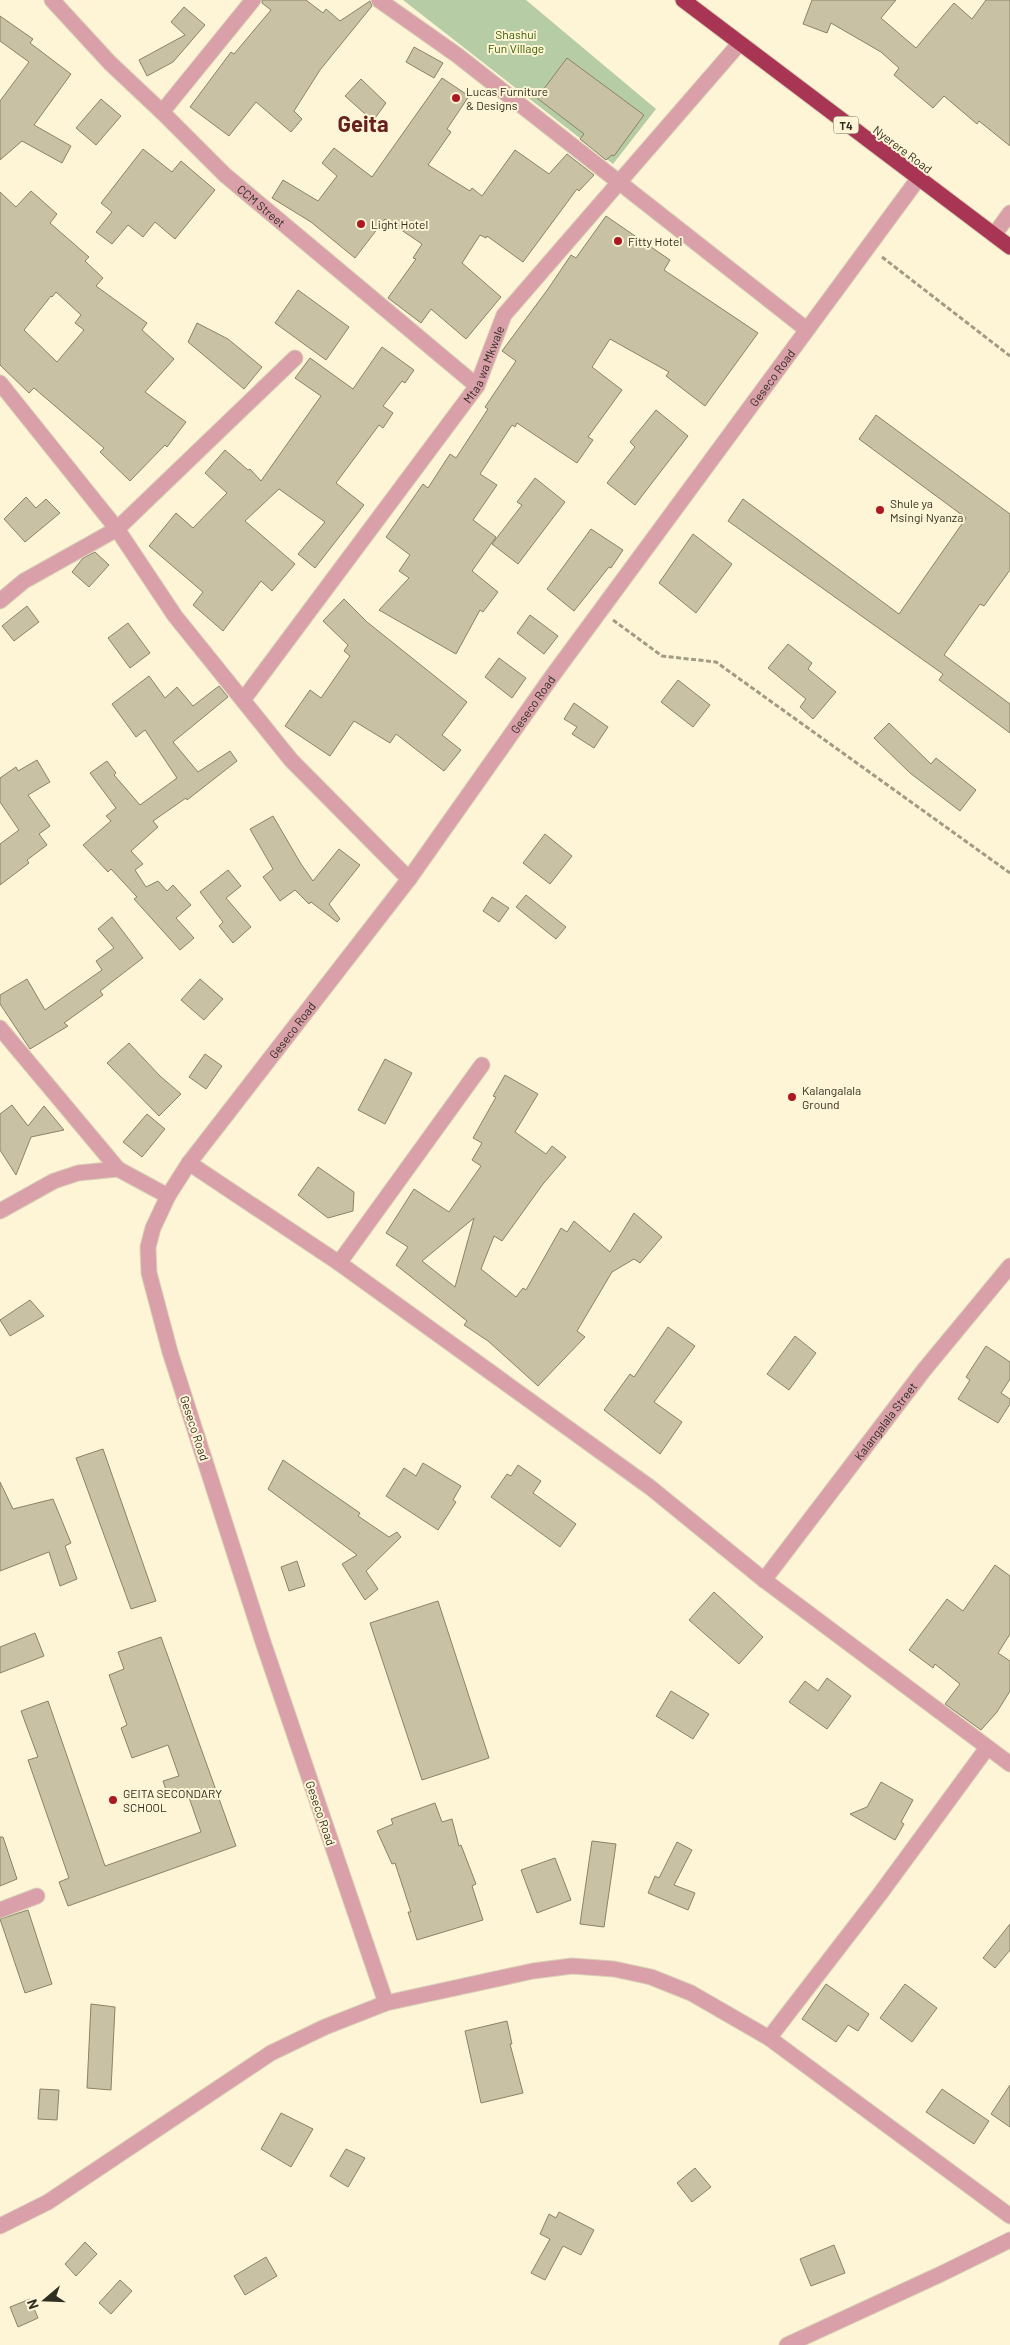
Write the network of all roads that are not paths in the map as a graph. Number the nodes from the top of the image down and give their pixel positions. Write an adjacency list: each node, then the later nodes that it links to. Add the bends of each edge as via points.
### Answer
1 (52, 0): 6 (street, CCM Street, via 110,63)
2 (253, 0): 6 (street)
3 (379, 0): 8 (street, via 457,55)
4 (683, 0): 5 (highway, Nyerere Road / T4)
5 (739, 44): 7 (highway, Nyerere Road / T4); 8 (street, Mtaa wa Mkwale)
6 (162, 112): 15 (street, CCM Street, via 225,174)
7 (918, 179): 10 (highway, Nyerere Road / T4); 12 (street, Geseco Road)
8 (620, 181): 12 (street); 15 (street, Mtaa wa Mkwale, via 504,315)
9 (1010, 213): 10 (street)
10 (994, 235): 11 (highway, Nyerere Road / T4)
11 (1010, 247)
12 (806, 329): 19 (street, Geseco Road, via 552,675)
13 (296, 358): 16 (street)
14 (0, 383): 16 (street)
15 (476, 386): 18 (street, Mtaa wa Mkwale)
16 (117, 529): 17 (street, via 24,582); 18 (street, via 175,616)
17 (0, 601)
18 (243, 700): 19 (street, via 291,760)
19 (409, 879): 22 (street, Geseco Road)
20 (0, 1028): 23 (street)
21 (482, 1065): 26 (street)
22 (190, 1163): 24 (street, Geseco Road); 26 (street)
23 (118, 1169): 24 (street); 25 (street, via 78,1173 54,1181)
24 (168, 1196): 33 (street, Geseco Road, via 148,1247 149,1273 170,1352 263,1642)
25 (0, 1211)
26 (338, 1263): 28 (street, via 651,1488)
27 (1010, 1266): 28 (street, Kalangalala Street, via 924,1370)
28 (764, 1580): 29 (street)
29 (987, 1748): 30 (street); 34 (street)
30 (1010, 1764)
31 (37, 1896): 32 (street)
32 (0, 1910)
33 (386, 2003): 34 (street, via 532,1971 572,1966 614,1969 651,1977 691,1993); 36 (street, via 271,2052 48,2202)
34 (769, 2038): 35 (street)
35 (1010, 2216)
36 (0, 2226)
37 (1010, 2240): 38 (street)
38 (787, 2345)

